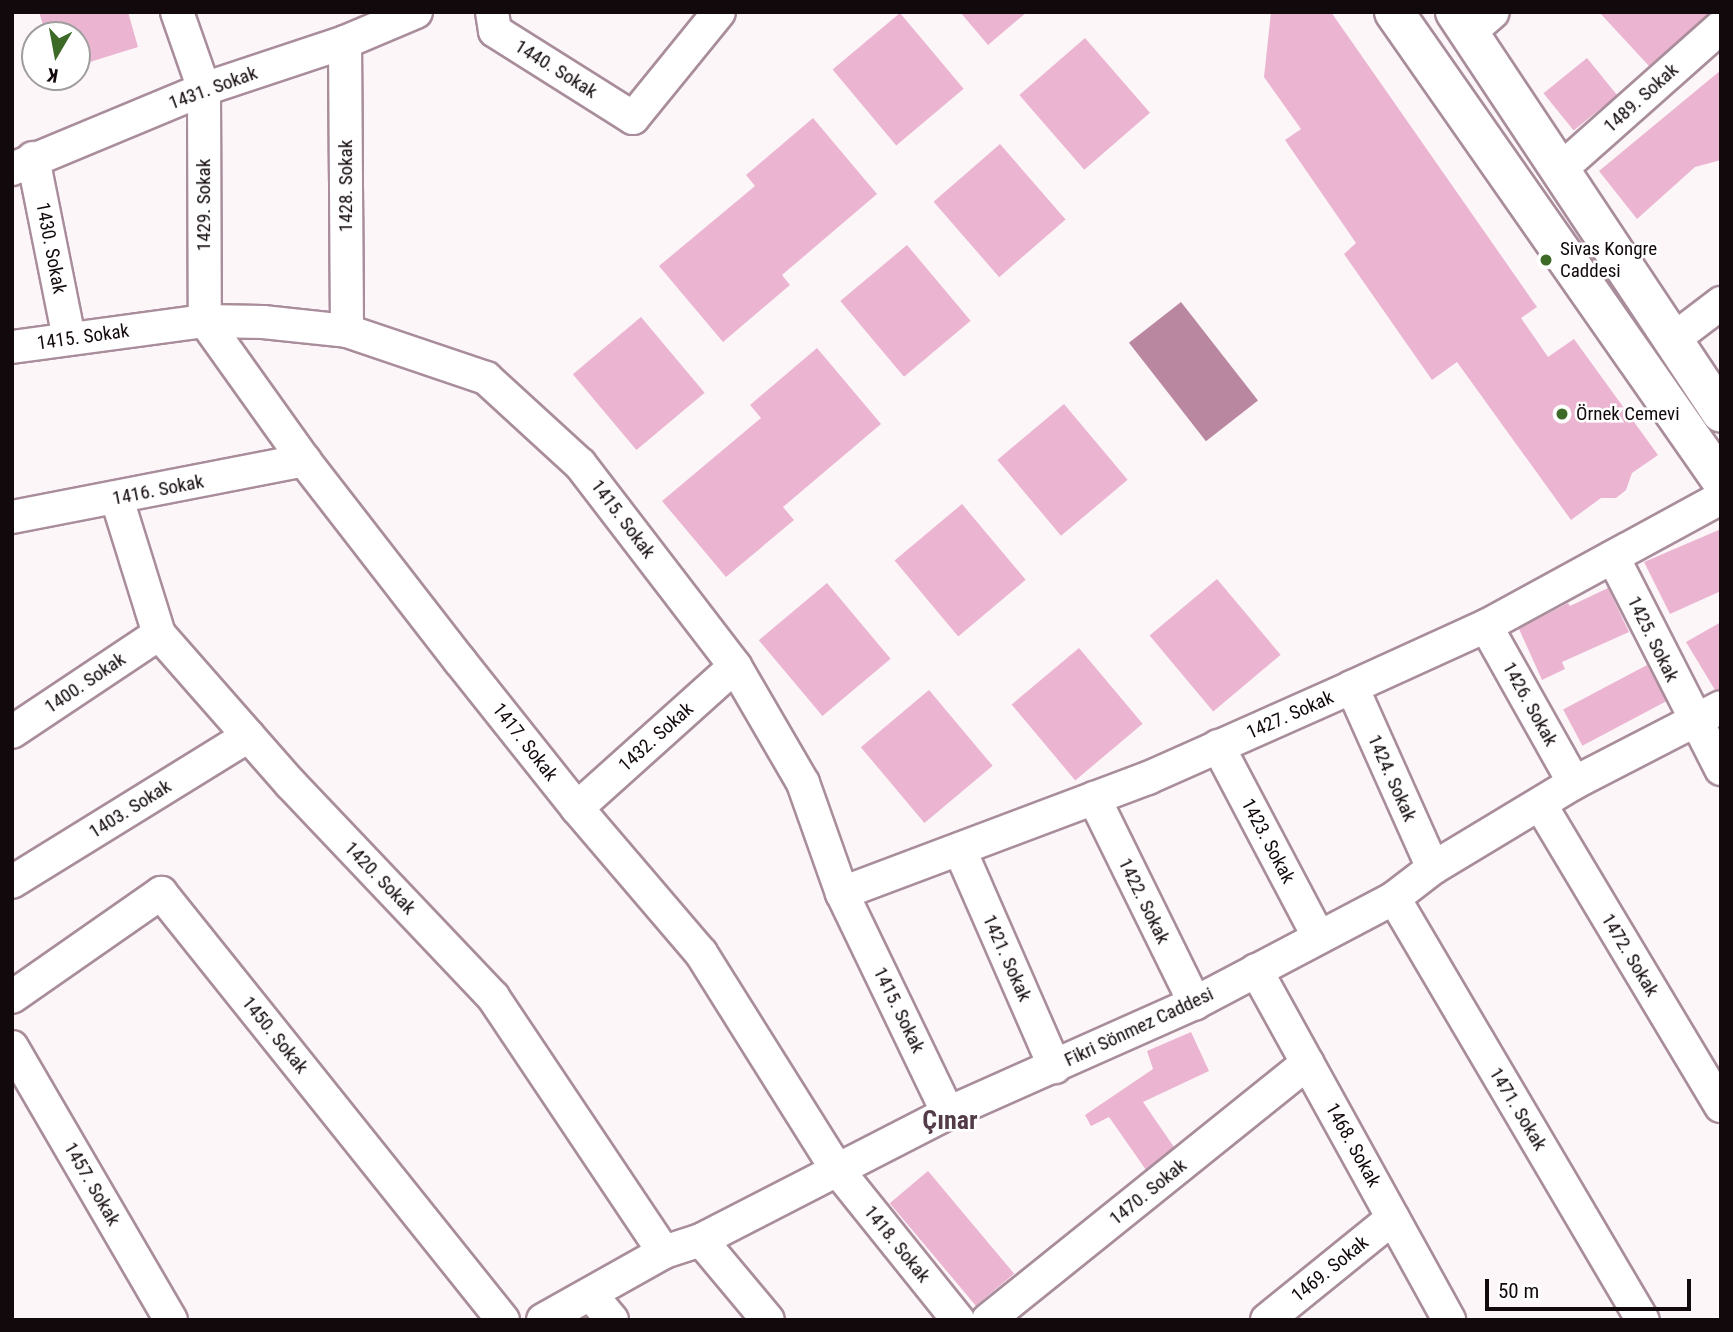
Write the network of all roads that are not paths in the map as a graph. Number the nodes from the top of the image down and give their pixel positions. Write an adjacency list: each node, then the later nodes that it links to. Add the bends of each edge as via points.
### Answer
1 (177, 12): 9 (street, 1429. Sokak)
2 (416, 12): 8 (street, 1431. Sokak)
3 (492, 12): 4 (street, 1440. Sokak, via 495,31 633,118)
4 (719, 12)
5 (1394, 12): 20 (main road)
6 (1473, 19): 11 (main road)
7 (1721, 27): 11 (street, 1489. Sokak)
8 (345, 42): 9 (street, 1431. Sokak); 14 (street, 1428. Sokak)
9 (204, 89): 10 (street, 1431. Sokak); 13 (street, 1429. Sokak)
10 (23, 164): 15 (street, 1430. Sokak)
11 (1561, 169): 16 (main road)
12 (1721, 303): 16 (street)
13 (205, 321): 14 (street, 1415. Sokak); 15 (street, 1415. Sokak); 19 (street, 1417. Sokak)
14 (347, 331): 27 (street, 1415. Sokak, via 486,378 580,464)
15 (69, 338): 17 (street, 1415. Sokak)
16 (1675, 338): 18 (main road)
17 (12, 346)
18 (1721, 413)
19 (304, 460): 22 (street, 1416. Sokak); 37 (street, 1417. Sokak)
20 (1721, 480)
21 (1721, 498): 24 (street, 1427. Sokak)
22 (117, 499): 23 (street, 1416. Sokak); 26 (street, 1420. Sokak)
23 (12, 517)
24 (1613, 557): 25 (street, 1427. Sokak); 29 (street, 1425. Sokak)
25 (1486, 626): 28 (street, 1427. Sokak); 34 (street, 1426. Sokak)
26 (159, 634): 30 (street, 1400. Sokak); 31 (street, 1420. Sokak)
27 (735, 666): 37 (street, 1432. Sokak); 41 (street, 1415. Sokak, via 803,783)
28 (1352, 687): 32 (street, 1427. Sokak); 39 (street, 1424. Sokak)
29 (1707, 714): 33 (street, 1425. Sokak); 34 (street, Fikri Sönmez Caddesi)
30 (12, 732)
31 (248, 736): 40 (street, 1403. Sokak); 55 (street, 1420. Sokak, via 493,997)
32 (1218, 746): 35 (street, 1427. Sokak); 43 (street, 1423. Sokak)
33 (1721, 769)
34 (1574, 783): 36 (street, Fikri Sönmez Caddesi)
35 (1094, 799): 38 (street, 1427. Sokak); 46 (street, 1422. Sokak)
36 (1539, 804): 39 (street, Fikri Sönmez Caddesi); 50 (street, 1472. Sokak)
37 (577, 808): 52 (street, 1417. Sokak, via 701,953)
38 (960, 850): 41 (street, 1427. Sokak); 49 (street, 1421. Sokak)
39 (1433, 868): 42 (street, Fikri Sönmez Caddesi)
40 (12, 882)
41 (842, 893): 51 (street, 1415. Sokak)
42 (1394, 898): 43 (street, Fikri Sönmez Caddesi); 66 (street, 1471. Sokak)
43 (1318, 936): 44 (street, Fikri Sönmez Caddesi)
44 (1255, 970): 46 (street, Fikri Sönmez Caddesi); 48 (street, 1468. Sokak)
45 (12, 997): 58 (street, 1450. Sokak, via 161,892)
46 (1195, 1003): 49 (street, Fikri Sönmez Caddesi)
47 (12, 1047): 57 (street, 1457. Sokak)
48 (1308, 1063): 53 (street, 1468. Sokak); 63 (street, 1470. Sokak)
49 (1055, 1067): 51 (street, Fikri Sönmez Caddesi)
50 (1721, 1106)
51 (948, 1113): 52 (street, Fikri Sönmez Caddesi)
52 (836, 1168): 54 (street, Fikri Sönmez Caddesi); 62 (street, 1418. Sokak)
53 (1393, 1218): 64 (street, 1469. Sokak); 65 (street, 1468. Sokak)
54 (701, 1240): 55 (street, Fikri Sönmez Caddesi); 61 (street)
55 (664, 1252): 56 (street, Fikri Sönmez Caddesi)
56 (592, 1296): 59 (street, Fikri Sönmez Caddesi); 60 (street)
57 (171, 1320)
58 (503, 1320)
59 (543, 1320)
60 (612, 1320)
61 (768, 1320)
62 (958, 1320)
63 (988, 1320)
64 (1267, 1320)
65 (1449, 1320)
66 (1643, 1320)

